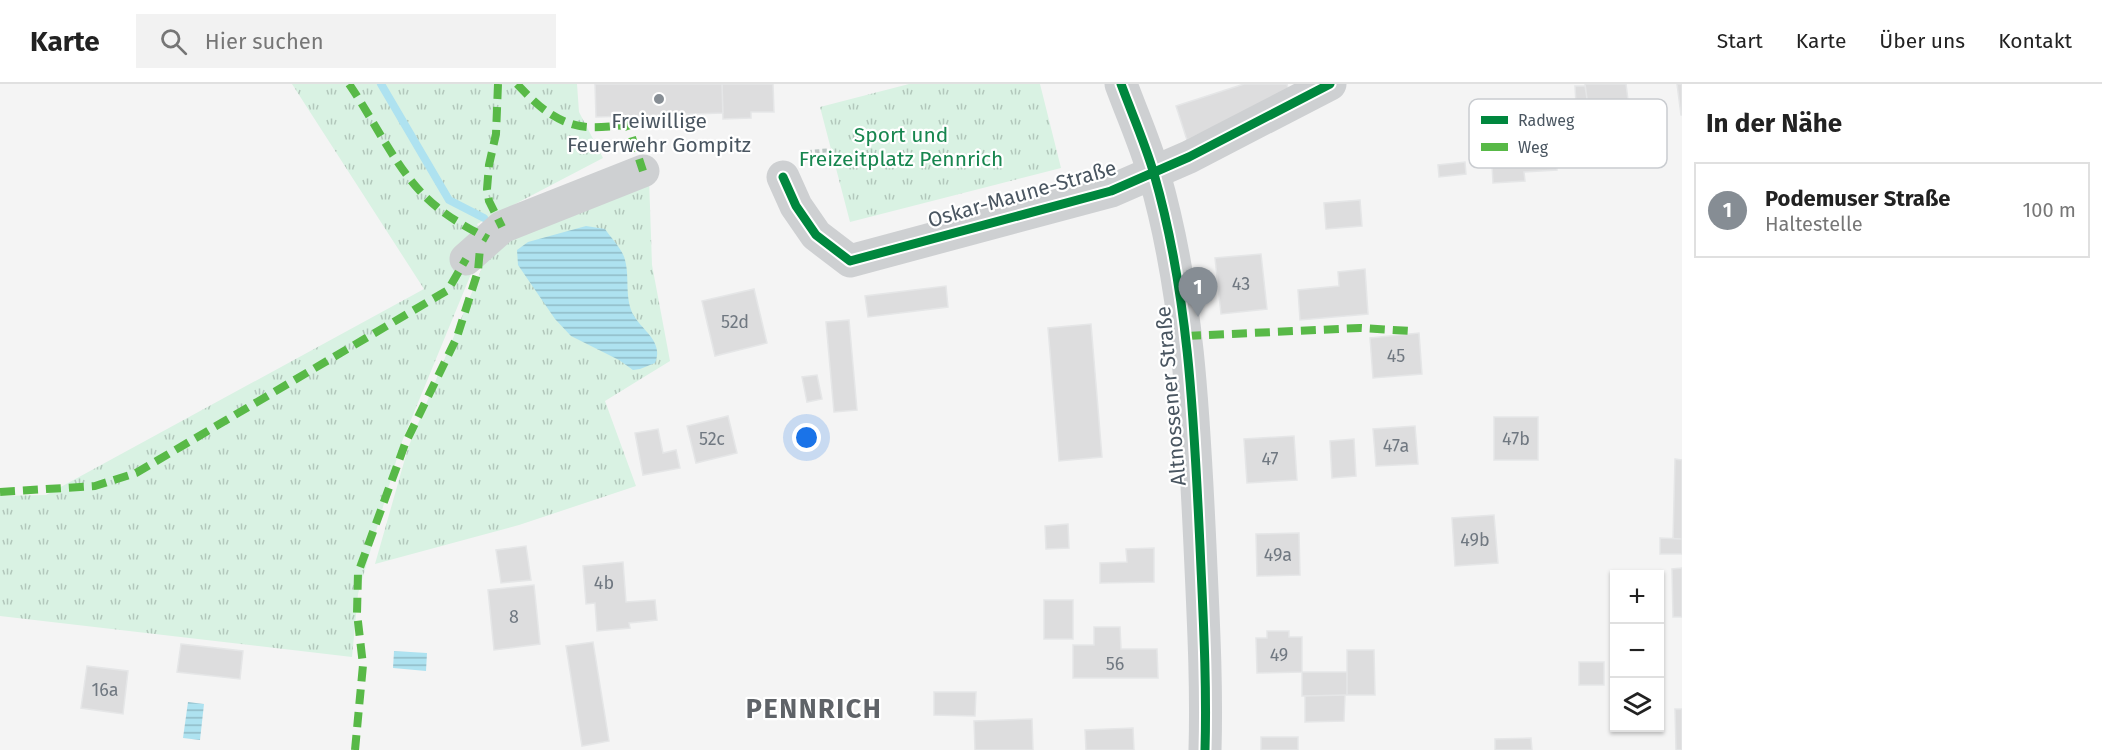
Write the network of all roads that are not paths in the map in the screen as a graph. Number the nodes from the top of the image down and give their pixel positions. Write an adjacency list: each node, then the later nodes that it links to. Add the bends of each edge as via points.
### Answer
1 (1121, 84): 4 (street, Altnossener Straße)
2 (1330, 84): 4 (street, Oskar-Maune-Straße)
3 (643, 171): 6 (street)
4 (1154, 172): 5 (street, Oskar-Maune-Straße, via 1111,191 850,261 816,235 796,206); 7 (street, Altnossener Straße, via 1184,320 1194,418)
5 (783, 177)
6 (485, 241)
7 (1205, 750)

